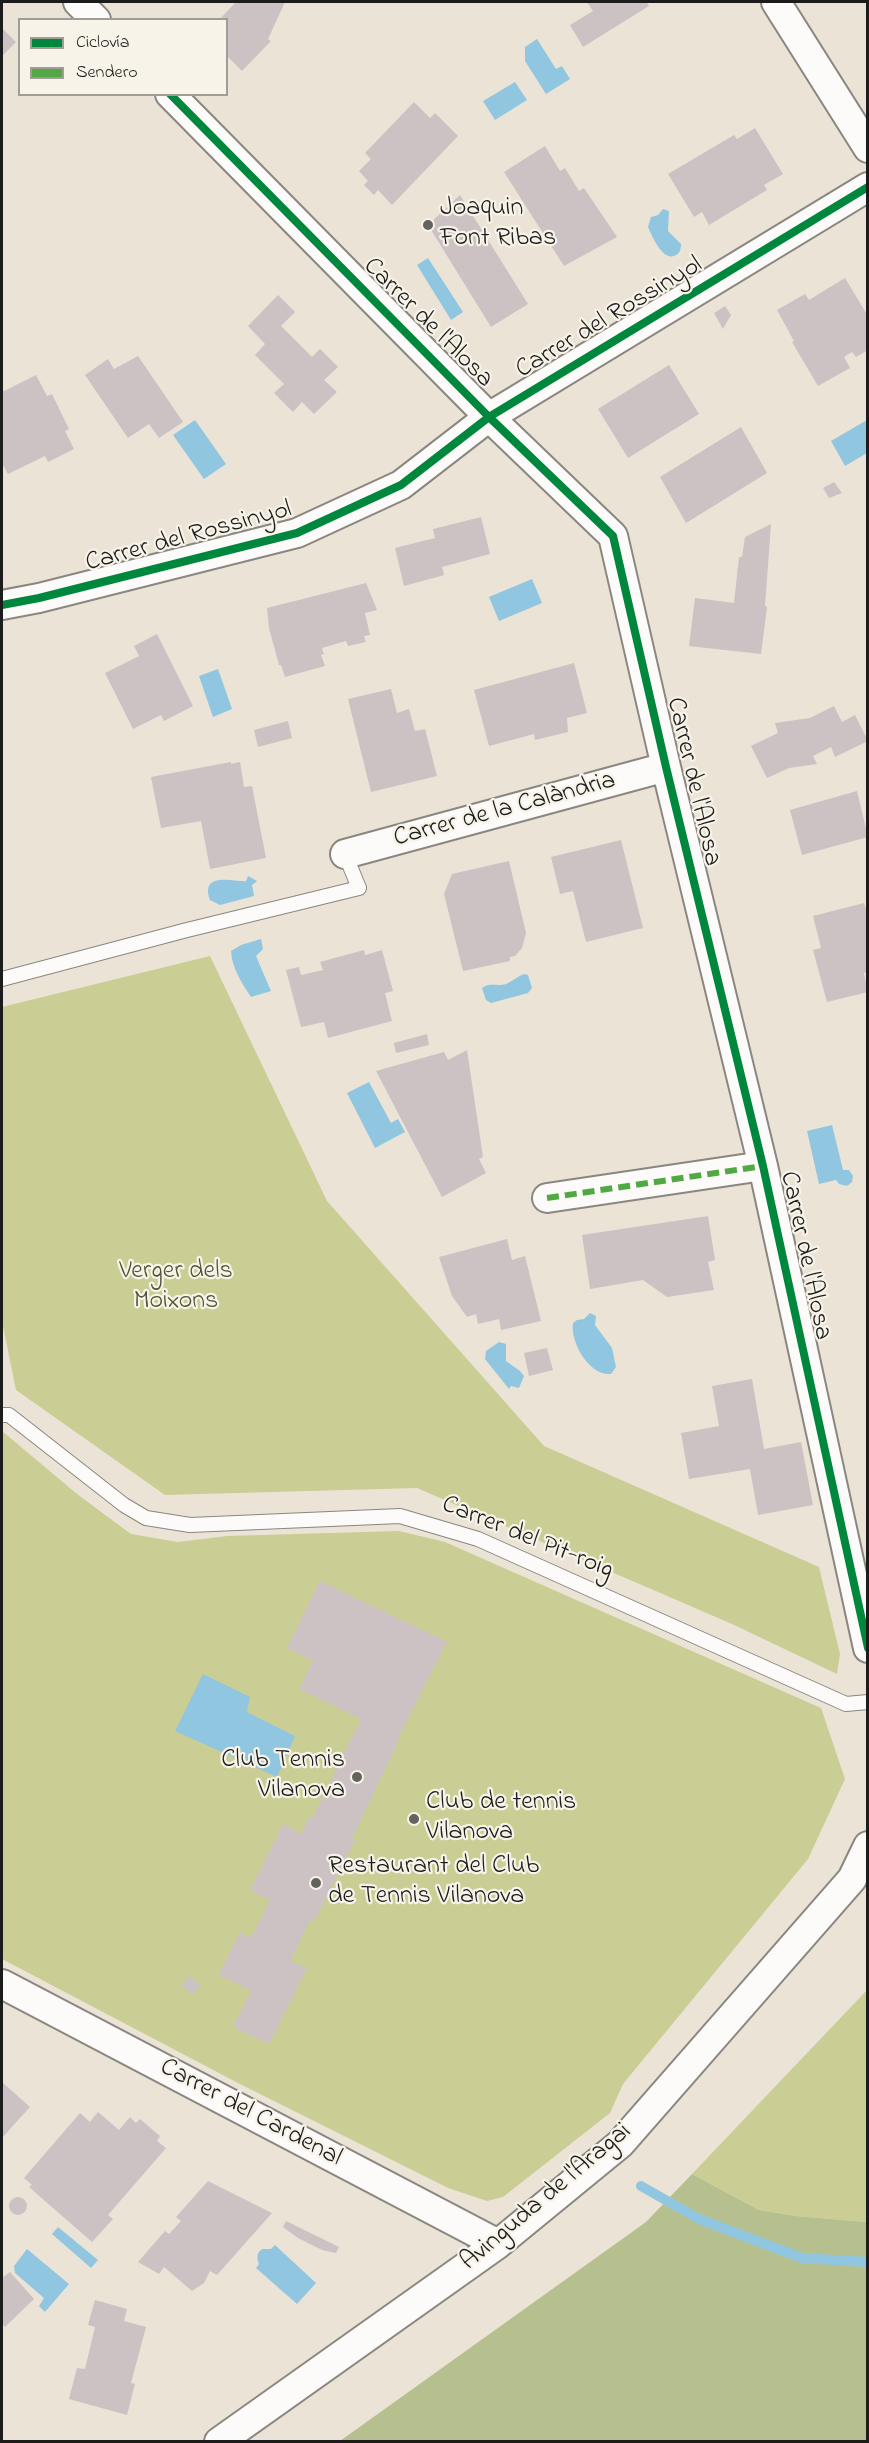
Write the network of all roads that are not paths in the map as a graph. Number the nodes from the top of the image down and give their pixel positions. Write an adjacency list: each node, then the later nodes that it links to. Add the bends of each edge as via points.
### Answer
1 (78, 2): 3 (street)
2 (776, 2): 5 (street)
3 (94, 18)
4 (172, 96): 7 (street, Carrer de l'Alosa)
5 (867, 148)
6 (867, 187): 7 (street, Carrer del Rossinyol)
7 (489, 417): 8 (street, Carrer del Rossinyol, via 402,485 297,533); 9 (street, Carrer de l'Alosa, via 613,536)
8 (2, 605)
9 (666, 767): 10 (street, Carrer de la Calàndria); 12 (street, Carrer de l'Alosa)
10 (345, 854): 11 (lane, via 359,888)
11 (2, 979)
12 (763, 1166): 13 (street); 15 (street, Carrer de l'Alosa)
13 (547, 1198)
14 (2, 1415): 16 (lane, Carrer del Pit-roig, via 9,1415 146,1518 190,1525 400,1516 478,1539 846,1704)
15 (867, 1648)
16 (867, 1702)
17 (867, 1846): 19 (street, Avinguda de l'Aragai, via 852,1879 620,2144)
18 (2, 1984): 19 (street, Carrer del Cardenal)
19 (498, 2244): 20 (street, Avinguda de l'Aragai)
20 (219, 2442)

